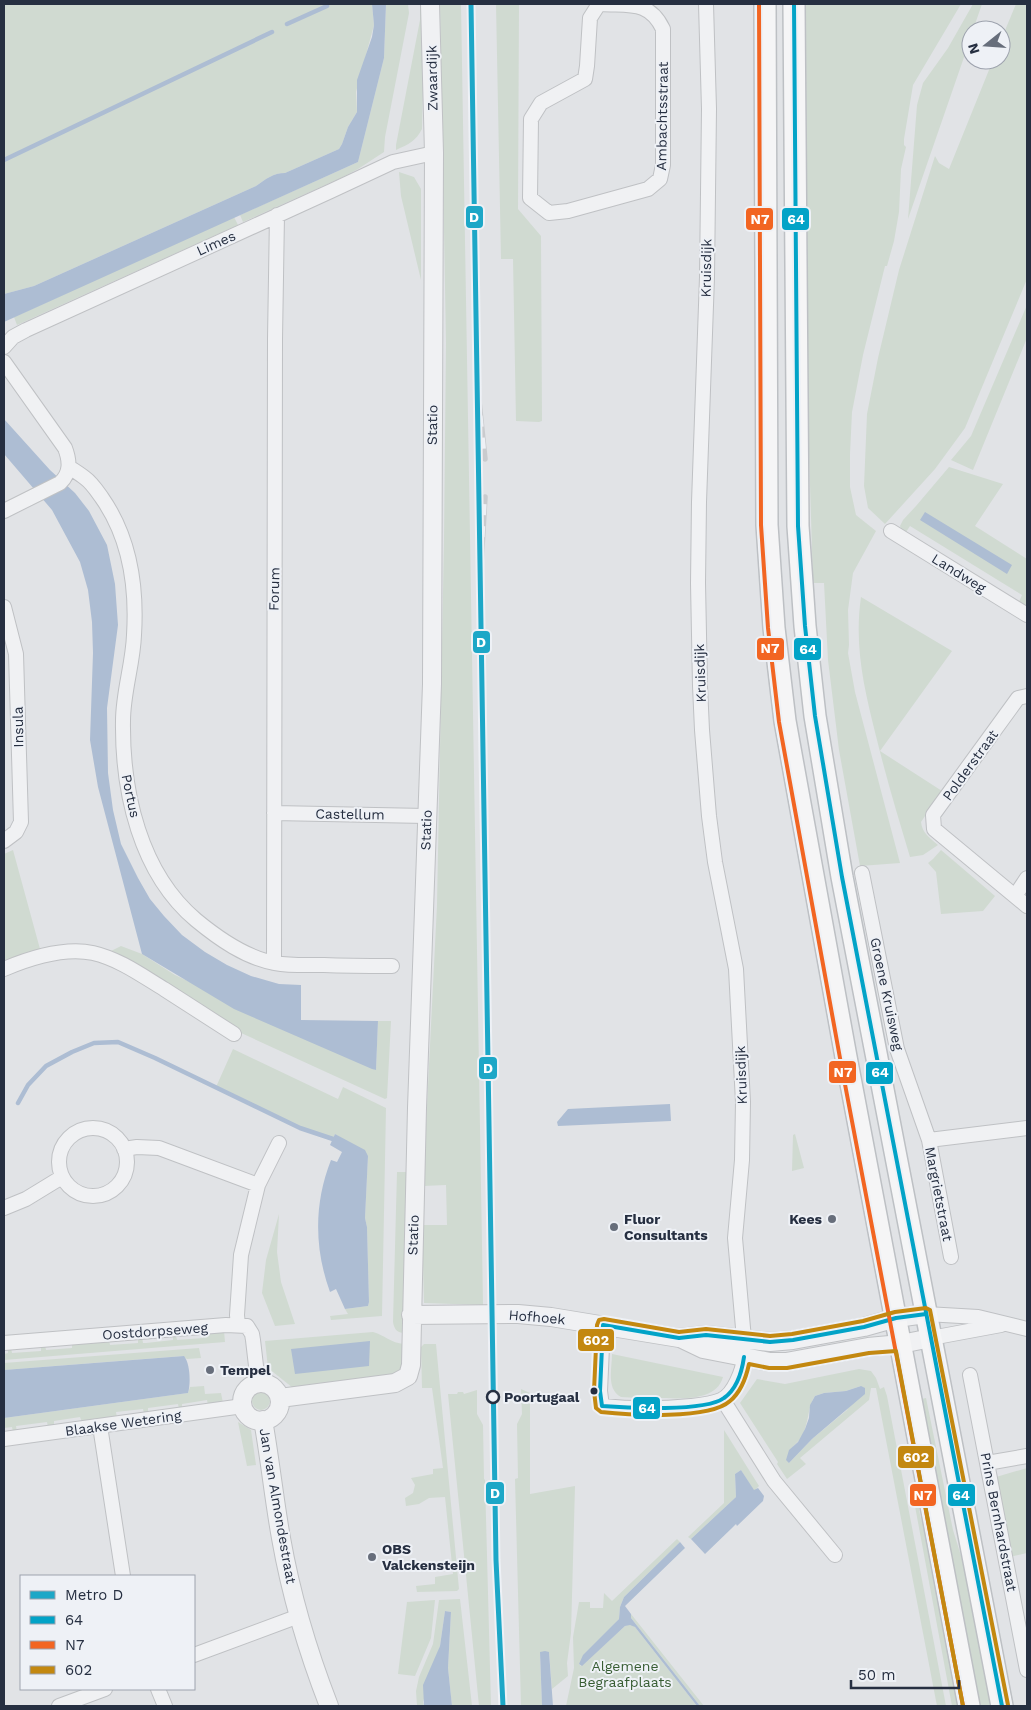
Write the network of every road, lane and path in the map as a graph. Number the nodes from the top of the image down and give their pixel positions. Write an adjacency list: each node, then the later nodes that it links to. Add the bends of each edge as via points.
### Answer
1 (430, 4): 6 (street, Zwaardijk)
2 (600, 4): 2 (street, Ambachtsstraat, via 590,18 585,79 540,103 531,118 530,198 549,213 568,211 648,189 660,178 663,165 664,29 658,17 644,7)
3 (706, 4): 44 (street, Kruisdijk, via 709,109 699,502 700,686 710,825 736,969 743,1102 735,1238)
4 (765, 4): 37 (main road, via 767,525 774,628 787,730)
5 (794, 4): 35 (main road, Groene Kruisweg, via 798,526 805,626 827,793)
6 (434, 153): 7 (street, Limes, via 393,162); 17 (street, Statio, via 432,684)
7 (277, 215): 8 (street, Limes, via 26,330); 16 (street, Forum)
8 (4, 347)
9 (4, 362): 10 (street, via 65,448 69,458)
10 (67, 473): 11 (street, via 52,488); 23 (street, Portus, via 86,478 108,507 117,523 133,577 134,635 123,719 125,764 133,812 147,853 168,891 188,913 211,932 251,956)
11 (4, 511)
12 (891, 531): 14 (street, Landweg)
13 (4, 607): 18 (street, Insula, via 16,654 21,822 16,832)
14 (1027, 615)
15 (1027, 696): 21 (street, Polderstraat, via 1018,698 933,815 934,829)
16 (274, 813): 17 (street, Castellum); 23 (street, Forum)
17 (426, 816): 36 (street, Statio)
18 (4, 841)
19 (862, 874): 28 (street, Groene Kruisweg, via 897,1049)
20 (1027, 878): 21 (street)
21 (1015, 896): 22 (street)
22 (1027, 906)
23 (274, 963): 24 (street, Portus)
24 (392, 966)
25 (4, 968): 26 (street, via 47,955 92,953 122,963)
26 (234, 1034)
27 (1027, 1128): 28 (street, Margrietstraat)
28 (929, 1140): 34 (street, Margrietstraat)
29 (279, 1143): 32 (street)
30 (124, 1149): 31 (street, via 125,1172 122,1180 108,1192 90,1196 78,1193); 31 (street, via 119,1140 102,1129 92,1128 73,1134 61,1150); 32 (street, via 137,1146 159,1148)
31 (62, 1177): 33 (street)
32 (258, 1185): 39 (street, via 241,1255)
33 (4, 1208)
34 (951, 1257)
35 (926, 1314): 37 (street, Hofhoek); 38 (street, via 978,1317); 43 (main road, Groene Kruisweg)
36 (411, 1315): 40 (street, Hofhoek, via 518,1314); 50 (street, Statio, via 408,1376 395,1383)
37 (896, 1318): 44 (street, Hofhoek, via 793,1340); 46 (main road)
38 (1007, 1324): 41 (street); 43 (street, Hofhoek)
39 (238, 1325): 45 (street, Oostdorpseweg); 49 (street, via 247,1326 252,1334)
40 (603, 1325): 42 (street, Hofhoek); 51 (street, via 602,1406 669,1408)
41 (1027, 1329)
42 (679, 1338): 44 (street, Hofhoek, via 706,1335); 47 (street, Hofhoek, via 703,1349)
43 (931, 1338): 46 (street, Hofhoek); 69 (main road, Groene Kruisweg)
44 (744, 1339): 47 (street)
45 (4, 1343)
46 (901, 1344): 47 (street, Hofhoek, via 786,1362); 68 (main road)
47 (744, 1357): 51 (street, via 734,1387)
48 (970, 1375): 57 (street, Prins Bernhardstraat)
49 (258, 1383): 50 (street, via 272,1386); 52 (street, via 245,1391)
50 (280, 1398): 53 (street, via 278,1411)
51 (723, 1400): 58 (street, via 774,1481)
52 (243, 1406): 53 (street, via 250,1417); 54 (street, Blaakse Wetering)
53 (264, 1420): 60 (street, Jan van Almondestraat, via 281,1540)
54 (100, 1426): 55 (street, Blaakse Wetering); 59 (street)
55 (4, 1439)
56 (1027, 1456): 57 (street)
57 (988, 1463): 62 (street, Prins Bernhardstraat)
58 (835, 1555)
59 (123, 1575)
60 (299, 1616): 61 (street); 67 (street, Jan van Almondestraat)
61 (195, 1655)
62 (1027, 1670)
63 (102, 1690): 65 (street)
64 (158, 1690): 66 (street)
65 (59, 1706)
66 (165, 1706)
67 (329, 1706)
68 (969, 1706)
69 (1002, 1706)

